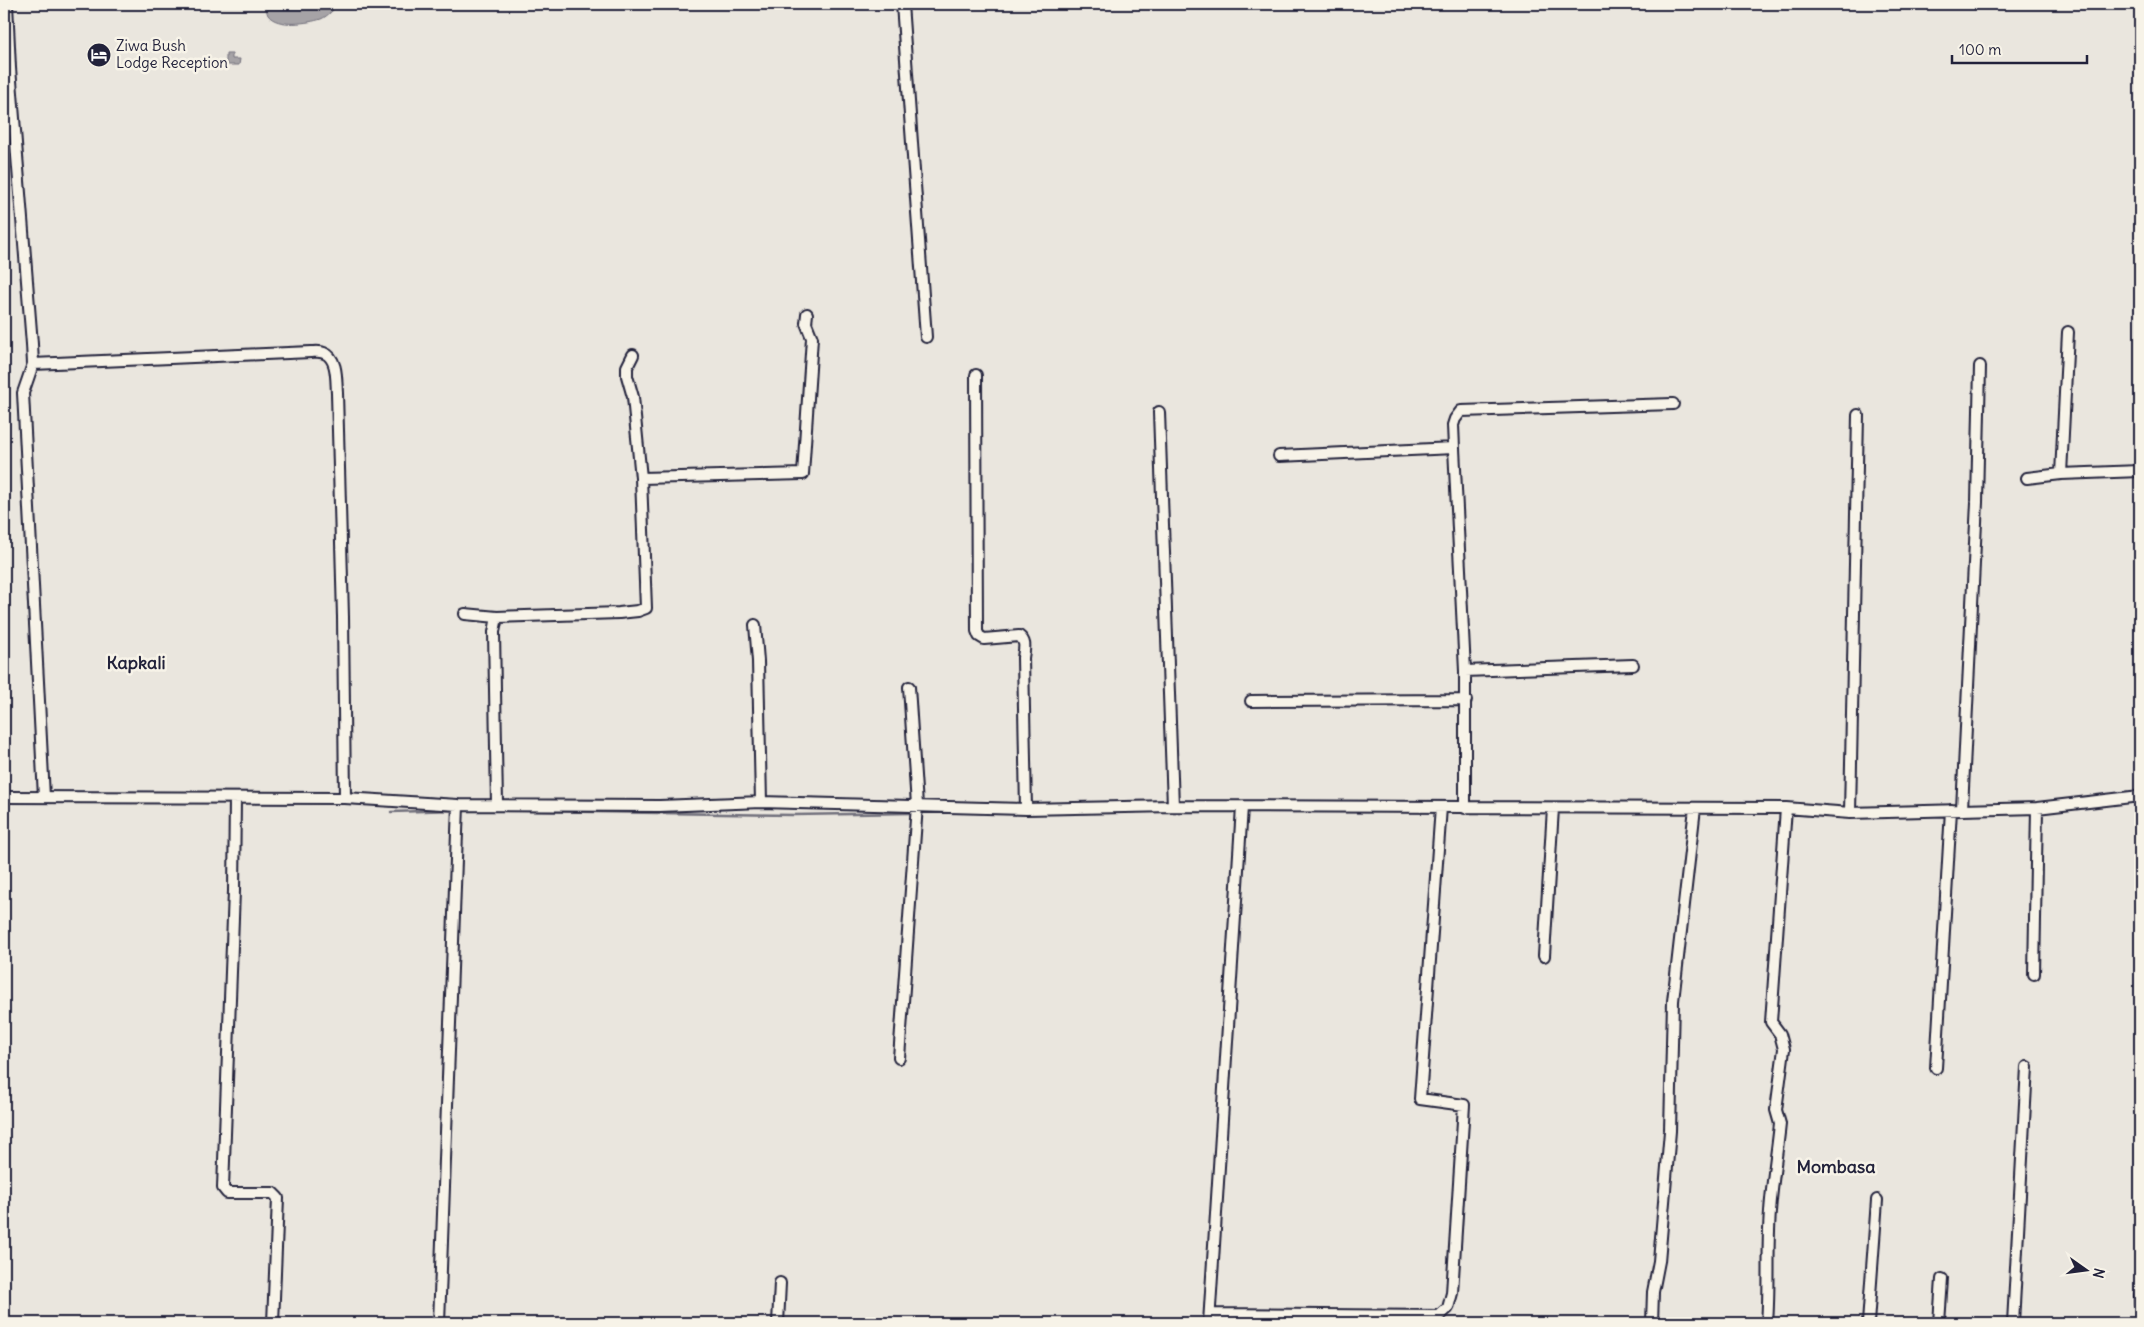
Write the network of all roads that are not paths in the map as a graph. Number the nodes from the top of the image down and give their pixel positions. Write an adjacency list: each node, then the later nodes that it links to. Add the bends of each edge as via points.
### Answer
1 (7, 4): 7 (street)
2 (902, 4): 5 (street)
3 (807, 314): 17 (street, via 806,324 812,338 803,474)
4 (2068, 332): 16 (street)
5 (926, 337)
6 (633, 355): 17 (street, via 627,376 633,397)
7 (32, 364): 27 (street, via 23,393); 30 (street, via 312,352 324,353 331,359 337,393)
8 (1980, 366): 45 (street, via 1977,502)
9 (976, 375): 44 (street, via 977,630 984,639 1019,636 1025,645)
10 (1673, 404): 13 (street, via 1461,411 1453,425)
11 (1160, 412): 36 (street)
12 (1858, 415): 47 (street)
13 (1454, 448): 14 (street); 23 (street)
14 (1279, 456)
15 (2140, 471): 16 (street)
16 (2061, 474): 18 (street)
17 (641, 478): 20 (street, via 646,608 625,613)
18 (2027, 478)
19 (466, 614): 20 (street)
20 (497, 617): 34 (street, via 494,632)
21 (755, 625): 32 (street)
22 (1633, 666): 23 (street)
23 (1465, 671): 25 (street)
24 (909, 687): 35 (street)
25 (1466, 700): 26 (street); 39 (street)
26 (1251, 701)
27 (44, 796): 29 (street); 31 (street)
28 (2140, 796): 43 (street)
29 (4, 797)
30 (345, 798): 31 (street); 33 (street)
31 (235, 799): 59 (street, via 223,1188 227,1193 273,1194 278,1198)
32 (761, 802): 34 (street, via 660,806); 35 (street)
33 (458, 804): 34 (street); 60 (street)
34 (497, 804)
35 (917, 804): 44 (street); 50 (street)
36 (1173, 806): 37 (street); 44 (street)
37 (1242, 807): 38 (street); 58 (street)
38 (1441, 808): 39 (street); 58 (street, via 1420,1099 1464,1105 1454,1264 1448,1308 1440,1316)
39 (1465, 808): 40 (street)
40 (1553, 808): 41 (street); 48 (street)
41 (1695, 808): 42 (street); 62 (street, via 1673,1001 1670,1131)
42 (1786, 808): 47 (street); 63 (street, via 1771,1022 1780,1034 1784,1050 1776,1110 1780,1124 1770,1210)
43 (2037, 808): 45 (street); 49 (street)
44 (1026, 809)
45 (1962, 809): 46 (street)
46 (1951, 810): 47 (street); 52 (street)
47 (1850, 813)
48 (1544, 956)
49 (2034, 974)
50 (899, 1058)
51 (2028, 1067): 66 (street)
52 (1936, 1068)
53 (1877, 1200): 64 (street)
54 (1942, 1279): 65 (street)
55 (780, 1283): 61 (street)
56 (2140, 1294): 57 (street)
57 (2140, 1303)
58 (1210, 1319)
59 (273, 1323)
60 (439, 1323)
61 (778, 1323)
62 (1652, 1323)
63 (1767, 1323)
64 (1868, 1323)
65 (1939, 1323)
66 (2014, 1323)

